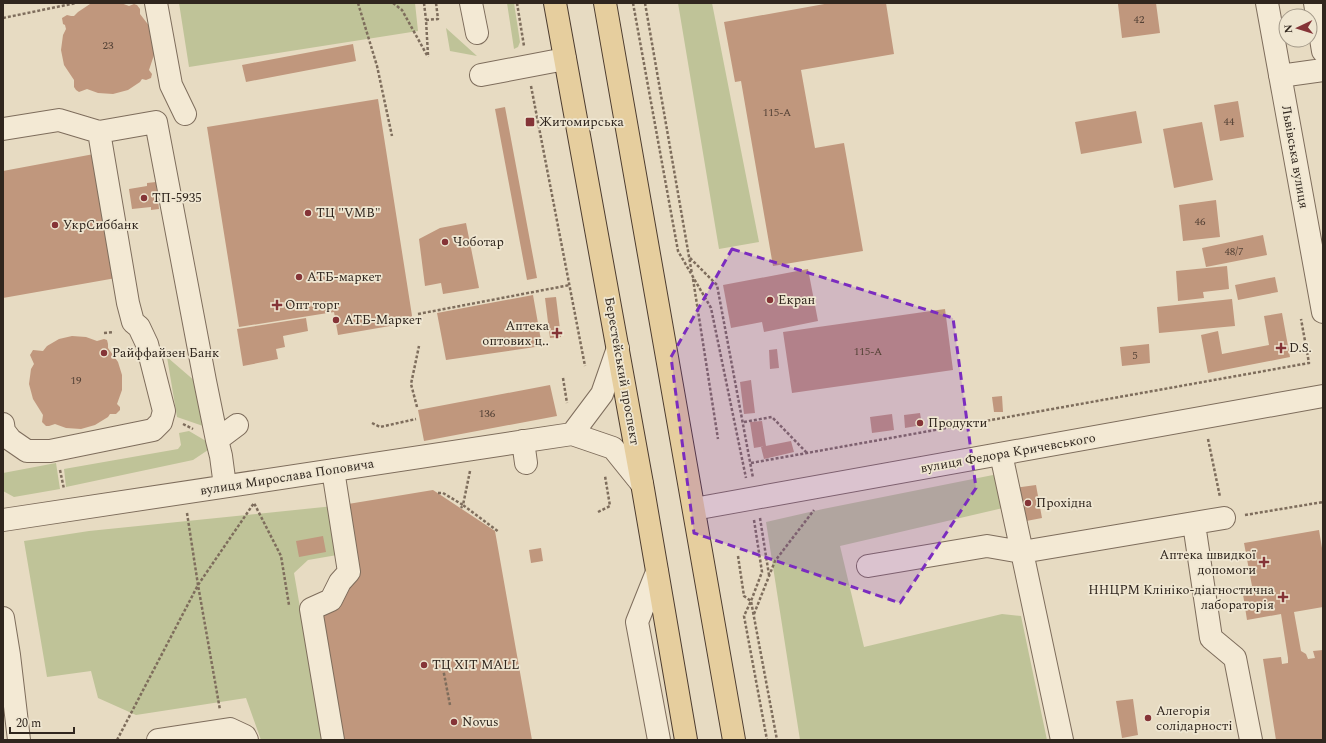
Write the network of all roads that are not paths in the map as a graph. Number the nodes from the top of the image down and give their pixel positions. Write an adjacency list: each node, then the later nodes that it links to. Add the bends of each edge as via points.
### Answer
1 (156, 3): 13 (street, via 171,85)
2 (470, 3): 7 (street)
3 (555, 3): 9 (main road, Берестейський проспект)
4 (605, 3): 29 (main road)
5 (1267, 3): 12 (street, Львівська вулиця)
6 (1315, 3): 8 (street)
7 (477, 33)
8 (1323, 51)
9 (565, 60): 11 (street); 17 (main road, Берестейський проспект)
10 (1323, 70): 12 (street)
11 (481, 75)
12 (1280, 76): 16 (street, Львівська вулиця)
13 (186, 114)
14 (3, 129): 15 (street, via 59,120)
15 (99, 132): 19 (street, via 128,303 133,322 139,327 147,344 164,411 161,422 153,430 50,451 27,451 11,440 4,431); 22 (street, via 156,122)
16 (1323, 312)
17 (618, 348): 21 (street, via 602,394); 27 (main road, Берестейський проспект)
18 (1323, 396): 24 (street, вулиця Федора Кричевського)
19 (3, 424)
20 (237, 425): 22 (street)
21 (572, 434): 23 (street, вулиця Мирослава Поповича); 27 (street, вулиця Мирослава Поповича, via 613,448)
22 (217, 440): 28 (street)
23 (523, 441): 25 (street); 26 (street, вулиця Мирослава Поповича)
24 (1002, 454): 29 (street, вулиця Федора Кричевського); 33 (street)
25 (526, 463)
26 (333, 470): 28 (street, вулиця Мирослава Поповича); 40 (street, via 348,572 331,600 311,609)
27 (642, 484): 35 (main road, Берестейський проспект)
28 (225, 486): 31 (street, вулиця Мирослава Поповича)
29 (694, 509): 43 (main road)
30 (1224, 518): 32 (street)
31 (3, 520)
32 (1194, 524): 33 (street); 45 (street, via 1211,638 1235,658)
33 (1022, 552): 34 (street, via 987,546); 44 (street)
34 (868, 566)
35 (657, 572): 41 (street, via 637,622); 42 (main road, Берестейський проспект)
36 (3, 618): 37 (street)
37 (19, 740)
38 (158, 740): 39 (street, via 230,729 245,736)
39 (247, 740)
40 (333, 740)
41 (659, 740)
42 (686, 740)
43 (734, 740)
44 (1062, 740)
45 (1251, 740)

